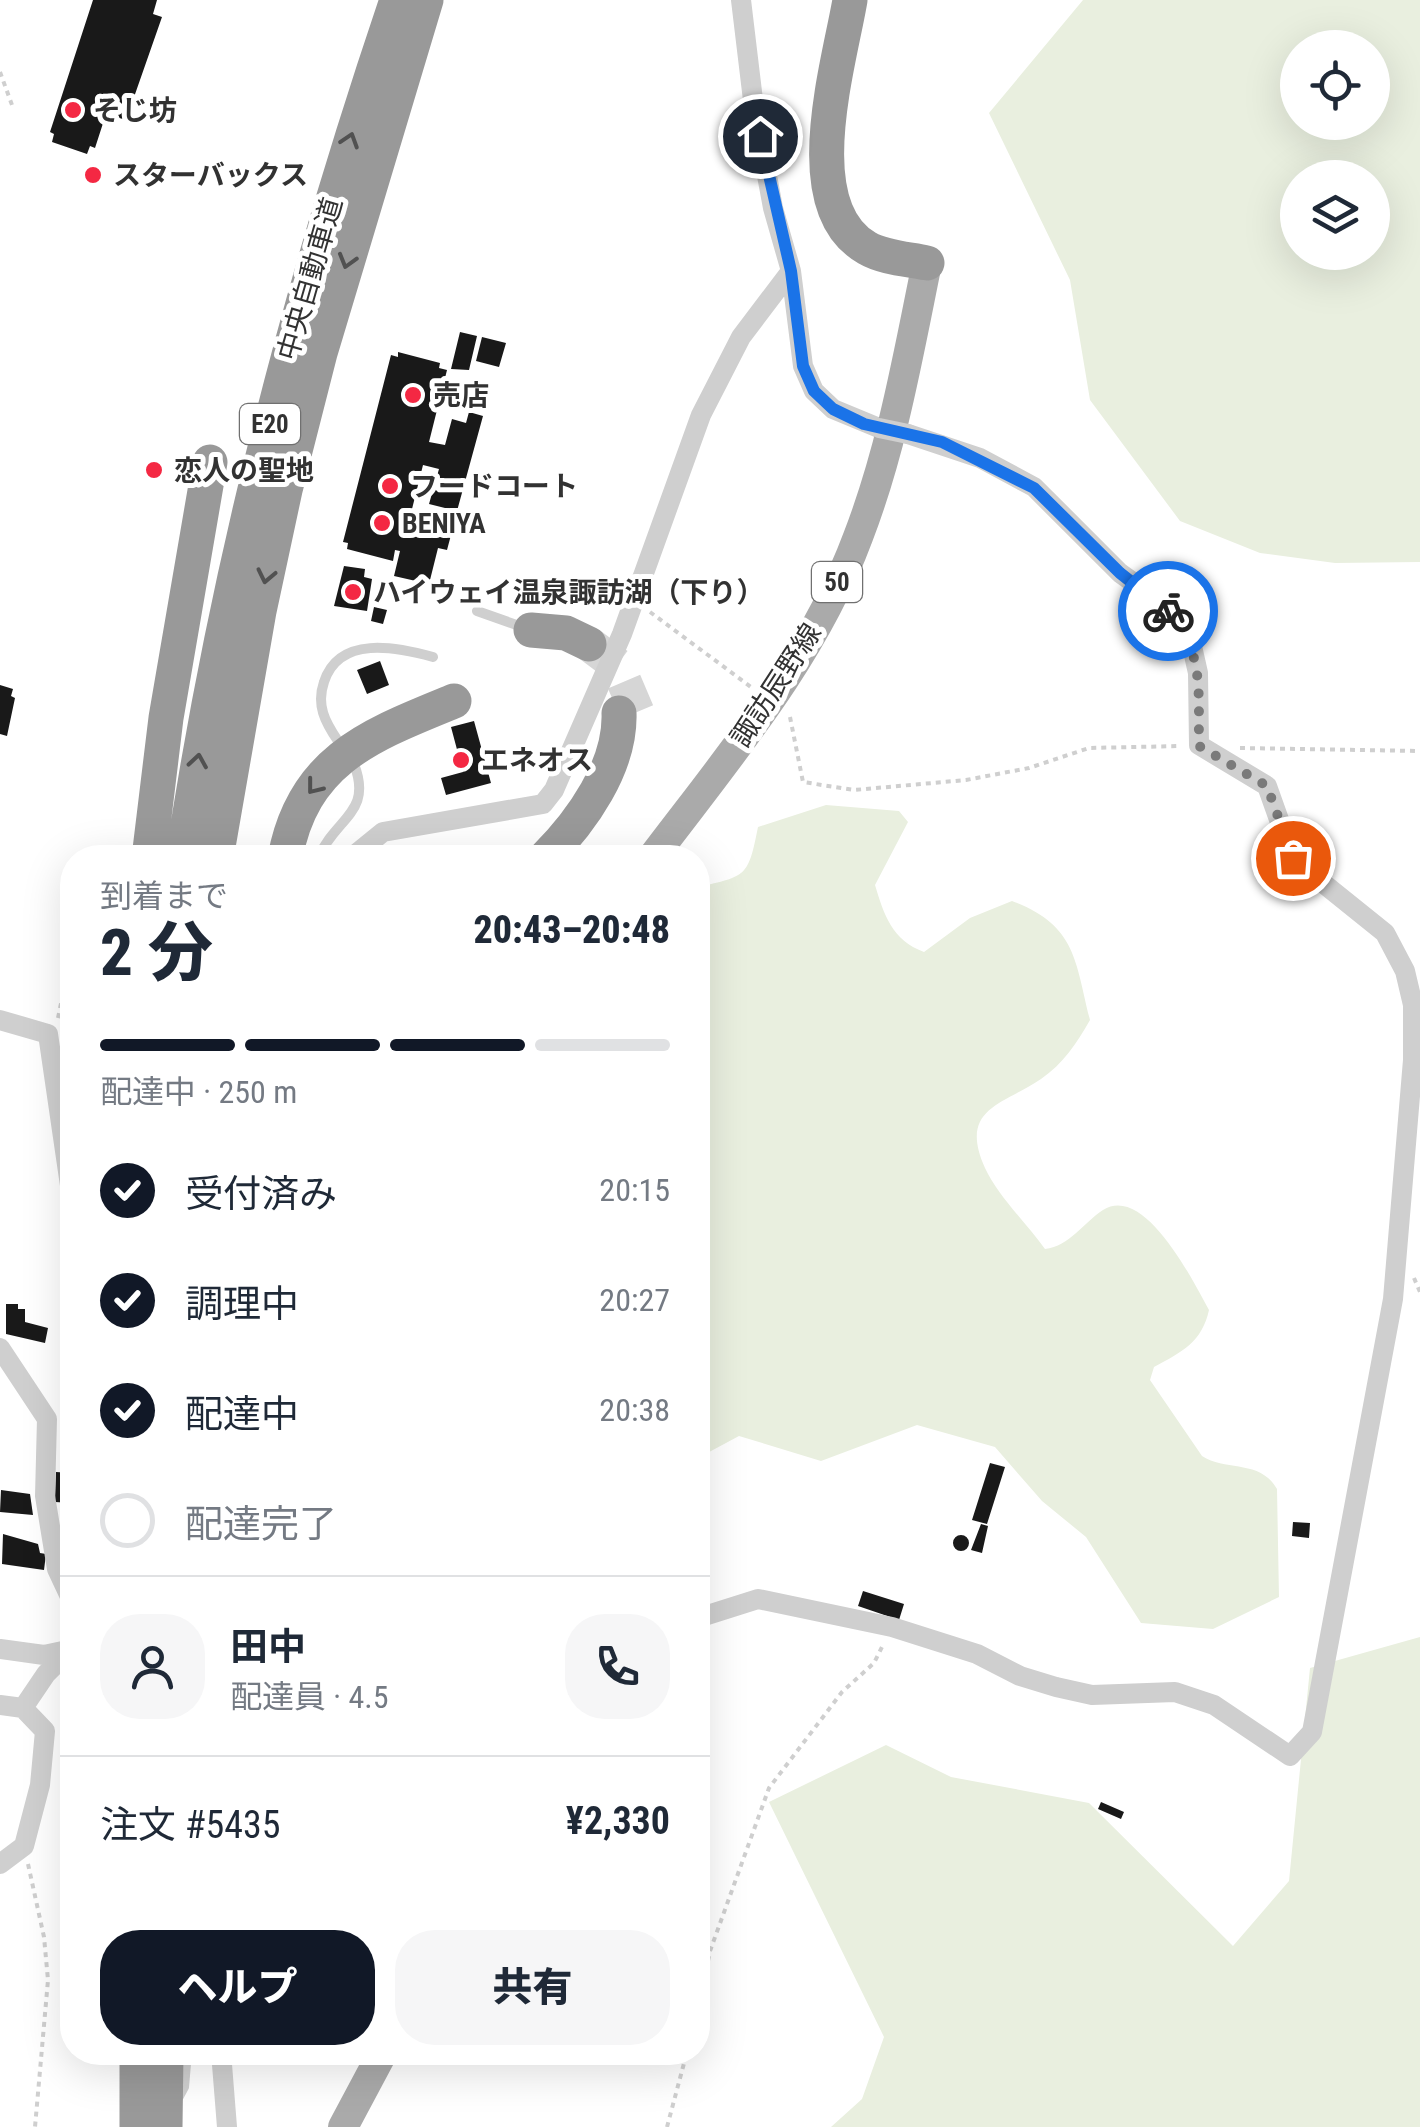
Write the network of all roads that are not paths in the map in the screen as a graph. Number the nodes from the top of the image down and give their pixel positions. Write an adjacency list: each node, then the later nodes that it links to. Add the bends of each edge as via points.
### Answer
1 (397, 0): 16 (highway, 中央自動車道 / E20, one-way to 1, via 250,498 350,140)
2 (426, 0): 17 (highway, 中央自動車道 / E20, one-way to 17, via 285,490)
3 (741, 0): 6 (street, via 763,154)
4 (850, 0): 5 (highway, via 828,135 828,190 836,214 866,248)
5 (927, 263): 23 (main road, 諏訪辰野線 / 50, via 887,455 857,540 816,629 771,702)
6 (791, 271): 20 (street, via 741,337 701,415 634,601 568,762 543,804 384,832); 28 (street, bridge, via 803,366 814,391 833,409 980,458 1034,488 1189,634 1198,673 1199,746 1267,786 1293,858 1385,934 1405,971 1413,1005 1413,1060 1393,1299 1312,1732 1290,1756 1214,1705 1176,1692 1092,1695 1056,1688 892,1627 758,1599)
7 (210, 462): 15 (highway)
8 (477, 610): 9 (lane)
9 (530, 630): 10 (highway)
10 (584, 651)
11 (433, 657): 13 (lane, via 372,648 345,654 328,668 320,694 324,721)
12 (454, 701): 18 (highway, one-way to 18, via 368,736 330,766 302,801)
13 (338, 740)
14 (354, 764): 19 (lane, via 363,786 356,806)
15 (151, 845)
16 (185, 845)
17 (218, 845)
18 (289, 845)
19 (324, 845)
20 (368, 845)
21 (554, 845): 22 (highway, via 606,774 628,712 630,761)
22 (573, 845)
23 (662, 845)
24 (0, 1020): 25 (street, via 48,1034)
25 (60, 1117)
26 (0, 1348): 27 (street, via 47,1419 44,1496)
27 (60, 1576)
28 (710, 1614)
29 (0, 1649): 30 (street)
30 (60, 1652)
31 (60, 1661): 33 (street)
32 (0, 1705): 33 (street)
33 (23, 1708): 34 (street, via 45,1731 40,1786 24,1846)
34 (0, 1864)
35 (131, 2065): 41 (lane)
36 (140, 2065): 41 (highway)
37 (163, 2065): 41 (highway)
38 (186, 2065): 41 (lane, via 184,2086)
39 (223, 2065): 42 (street)
40 (376, 2065): 43 (main road)
41 (151, 2117)
42 (226, 2127)
43 (343, 2127)

